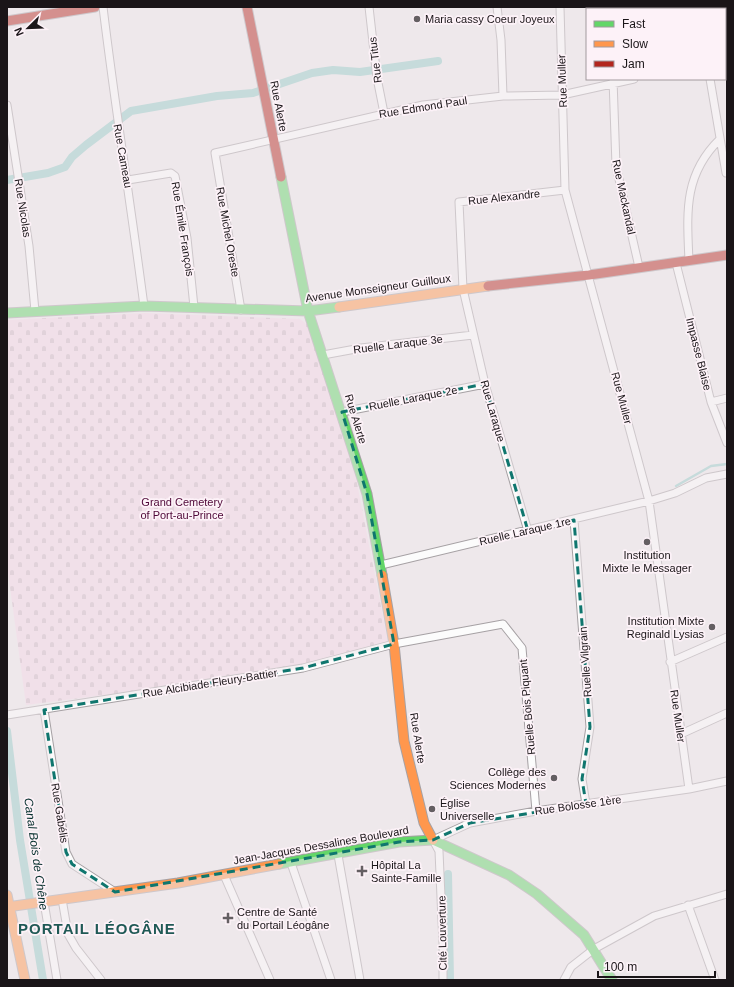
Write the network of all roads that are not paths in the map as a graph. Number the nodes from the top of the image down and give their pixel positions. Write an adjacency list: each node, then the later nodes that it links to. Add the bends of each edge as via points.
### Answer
1 (95, 7): 7 (street)
2 (103, 7): 19 (street, Rue Cameau, via 116,114)
3 (247, 7): 15 (street, Rue Alerte)
4 (369, 7): 14 (street, Rue Titus, via 377,78)
5 (497, 7): 12 (street)
6 (560, 7): 11 (street, Rue Muller)
7 (7, 21)
8 (627, 80): 10 (street, Rue Edmond Paul)
9 (710, 80): 16 (street)
10 (613, 82): 11 (street, Rue Edmond Paul); 24 (street, Rue Mackandal, via 616,166)
11 (562, 95): 12 (street, Rue Edmond Paul); 20 (street, Rue Muller)
12 (503, 96): 14 (street, Rue Edmond Paul, via 423,105)
13 (7, 105): 30 (street, Rue Nicolas, via 29,246)
14 (384, 113): 15 (street, Rue Edmond Paul)
15 (274, 139): 17 (street, Rue Edmond Paul); 31 (street, Rue Alerte)
16 (720, 139): 18 (street); 22 (street, via 700,163 693,180 687,209)
17 (215, 154): 29 (street, Rue Michel Oreste)
18 (726, 173)
19 (128, 180): 27 (street, Rue Cameau); 28 (street, Rue Émile François, via 171,173 175,176 187,238)
20 (565, 190): 25 (street, Rue Muller); 26 (street, Rue Alexandre, via 459,202)
21 (727, 256): 22 (street, Avenue Monseigneur Guilloux)
22 (689, 261): 23 (street, Avenue Monseigneur Guilloux)
23 (676, 263): 24 (street, Avenue Monseigneur Guilloux); 37 (street, Impasse Blaise)
24 (639, 267): 25 (street, Avenue Monseigneur Guilloux)
25 (589, 275): 26 (street, Avenue Monseigneur Guilloux); 41 (street, Rue Muller)
26 (463, 289): 31 (street, Avenue Monseigneur Guilloux); 33 (street, Rue Laraque)
27 (144, 306): 28 (street, Avenue Monseigneur Guilloux); 30 (street, Avenue Monseigneur Guilloux)
28 (194, 307): 29 (street, Avenue Monseigneur Guilloux)
29 (241, 310): 31 (street, Avenue Monseigneur Guilloux)
30 (35, 311): 32 (street, Avenue Monseigneur Guilloux)
31 (308, 311): 34 (street, Rue Alerte)
32 (7, 313)
33 (473, 335): 34 (street, Ruelle Laraque 3e); 35 (street, Rue Laraque)
34 (323, 355): 38 (street, Rue Alerte)
35 (485, 384): 38 (street, Ruelle Laraque 2e); 43 (street, Rue Laraque)
36 (727, 398): 37 (street)
37 (711, 402): 39 (street, Impasse Blaise)
38 (342, 412): 44 (street, Rue Alerte, via 367,494)
39 (727, 443)
40 (727, 474): 41 (street, Ruelle Laraque 1re, via 706,478)
41 (649, 501): 42 (street, Ruelle Laraque 1re); 47 (street, Rue Muller)
42 (574, 520): 43 (street, Ruelle Laraque 1re); 54 (street, Ruelle Vilgrain, via 590,727 582,779)
43 (528, 531): 44 (street, Ruelle Laraque 1re)
44 (381, 565): 46 (street, Rue Alerte)
45 (727, 637): 47 (street)
46 (394, 644): 48 (street, Rue Alcibiade Fleury-Battier, via 303,668); 55 (street, Ruelle Bois Piquant, via 503,624 517,640 522,648); 56 (street, Rue Alerte, via 404,741 424,823)
47 (670, 662): 51 (street, Rue Muller)
48 (44, 710): 50 (street, Rue Alcibiade Fleury-Battier); 60 (street, Rue Gabélis, via 66,852 72,864)
49 (727, 713): 51 (street)
50 (7, 716)
51 (681, 734): 53 (street, Rue Muller)
52 (727, 781): 53 (street, Rue Bolosse 1ère)
53 (689, 789): 54 (street, Rue Bolosse 1ère)
54 (586, 804): 55 (street, Rue Bolosse 1ère)
55 (536, 811): 56 (street, Rue Bolosse 1ère, via 470,823)
56 (433, 840): 57 (street, Jean-Jacques Dessalines Boulevard, via 399,842); 67 (street, Jean-Jacques Dessalines Boulevard, via 509,875 537,894 580,932); 74 (street, Cité Louverture, via 439,850)
57 (338, 854): 58 (street, Jean-Jacques Dessalines Boulevard); 73 (street)
58 (292, 863): 59 (street, Jean-Jacques Dessalines Boulevard); 72 (street)
59 (224, 875): 60 (street, Jean-Jacques Dessalines Boulevard); 71 (street)
60 (115, 892): 63 (street, Jean-Jacques Dessalines Boulevard)
61 (727, 894): 65 (street)
62 (7, 895): 66 (street)
63 (62, 899): 64 (street, Jean-Jacques Dessalines Boulevard); 70 (street, via 68,934)
64 (43, 902): 66 (street, Jean-Jacques Dessalines Boulevard); 69 (street)
65 (688, 905): 67 (street, via 654,916); 77 (street)
66 (12, 906): 68 (street)
67 (594, 949): 75 (street, via 571,967); 76 (street, Jean-Jacques Dessalines Boulevard)
68 (26, 980)
69 (57, 980)
70 (101, 980)
71 (270, 980)
72 (332, 980)
73 (360, 980)
74 (443, 980)
75 (564, 980)
76 (612, 980)
77 (715, 980)

